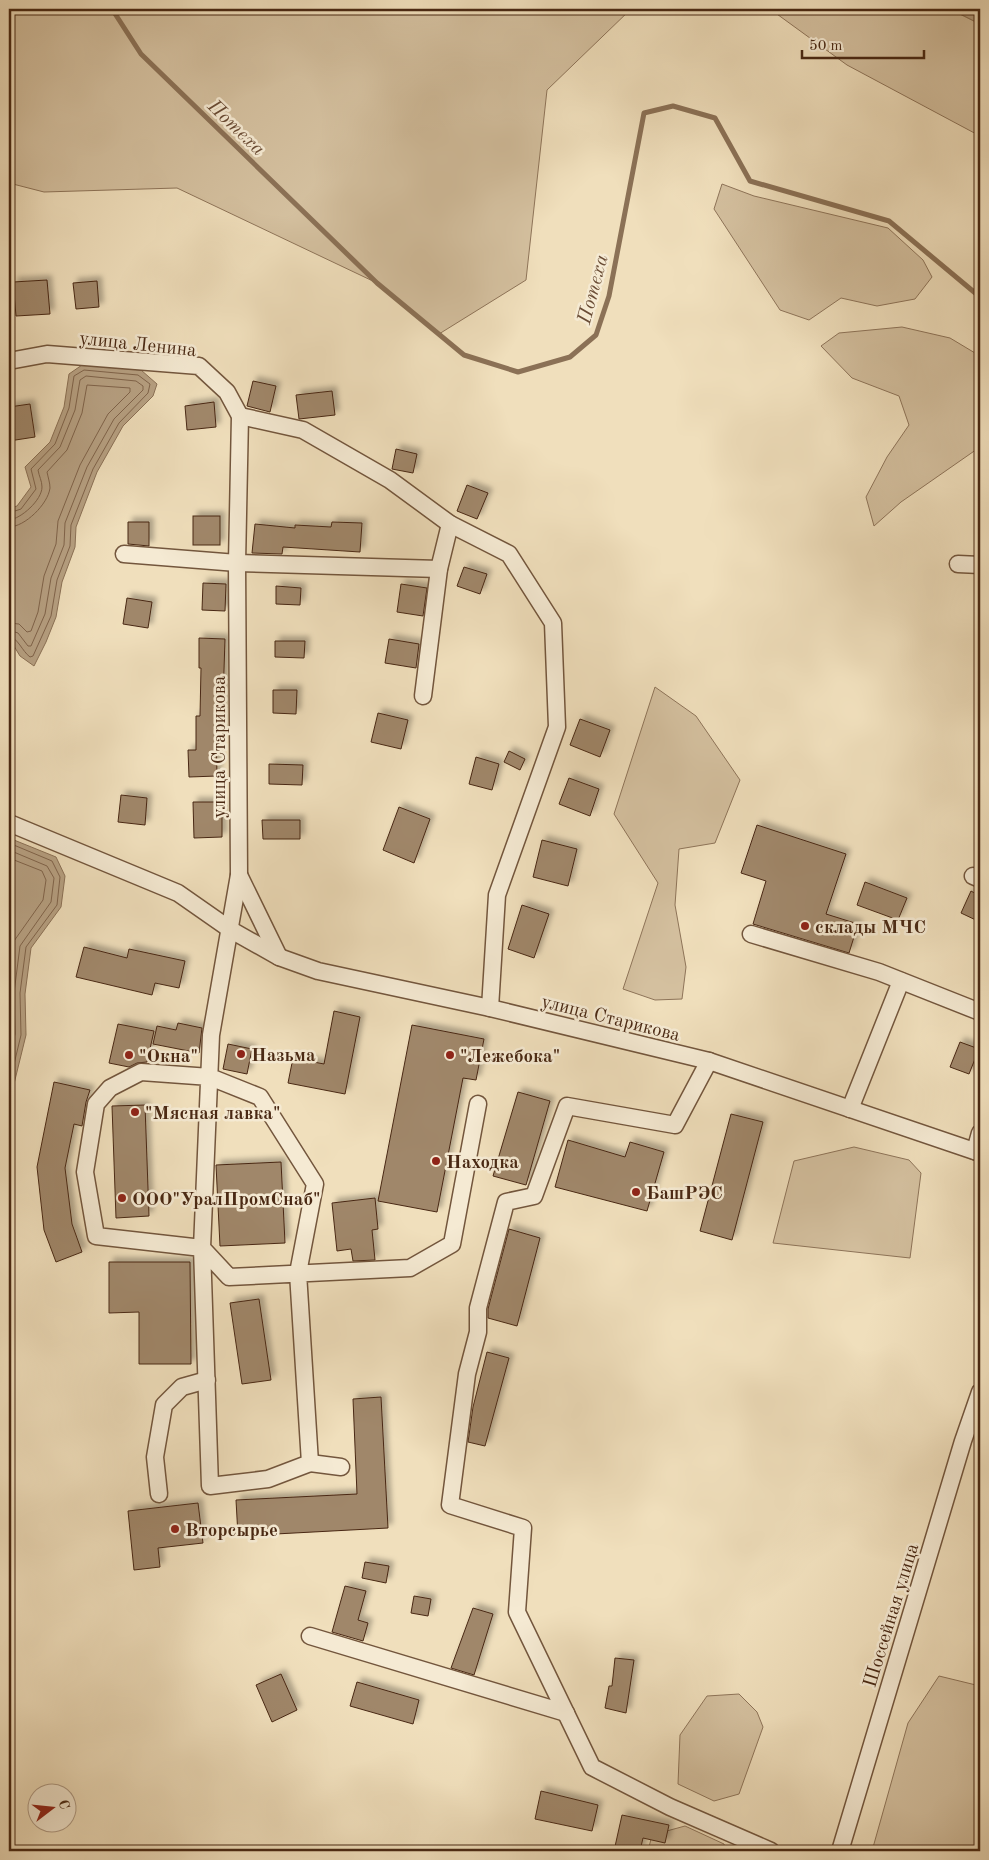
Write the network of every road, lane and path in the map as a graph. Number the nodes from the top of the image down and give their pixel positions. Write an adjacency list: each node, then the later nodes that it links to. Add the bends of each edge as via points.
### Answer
1 (9, 361): 2 (street, улица Ленина, via 47,354 199,366 227,392)
2 (240, 416): 3 (street, via 303,430 390,480); 5 (street, улица Старикова)
3 (450, 524): 8 (street); 16 (street, via 510,554 553,623 557,727 497,895)
4 (124, 554): 5 (street)
5 (237, 563): 8 (street); 11 (street, улица Старикова)
6 (958, 564): 7 (street)
7 (980, 565)
8 (439, 569): 9 (street)
9 (423, 696)
10 (9, 824): 12 (street, улица Старикова, via 178,893)
11 (239, 875): 12 (street, улица Старикова); 14 (street)
12 (230, 930): 14 (street, улица Старикова); 19 (street, via 212,1035)
13 (751, 934): 15 (street)
14 (279, 957): 16 (street, улица Старикова, via 318,971)
15 (901, 981): 17 (street); 21 (street)
16 (490, 1008): 18 (street, улица Старикова)
17 (980, 1012)
18 (709, 1061): 21 (street, улица Старикова); 32 (street, via 675,1125 568,1106 534,1196 506,1202 478,1308 478,1332 467,1374 450,1506 523,1528 517,1612)
19 (210, 1077): 24 (street); 24 (street, via 141,1072 110,1088 96,1104 85,1172 96,1236); 25 (street, via 260,1097 314,1184)
20 (478, 1104): 25 (street, via 452,1244 410,1268)
21 (850, 1109): 23 (street, улица Старикова)
22 (980, 1133): 23 (street)
23 (978, 1152)
24 (202, 1248): 25 (street, via 229,1276); 26 (street)
25 (298, 1273): 28 (street)
26 (207, 1380): 28 (street, via 210,1486 268,1480); 30 (street, via 182,1387 164,1406 155,1457)
27 (980, 1392): 34 (street, Шоссейная улица)
28 (310, 1463): 29 (street)
29 (341, 1466)
30 (159, 1494)
31 (310, 1636): 32 (street)
32 (566, 1713): 33 (street, via 592,1767 670,1808)
33 (771, 1851)
34 (840, 1851)

